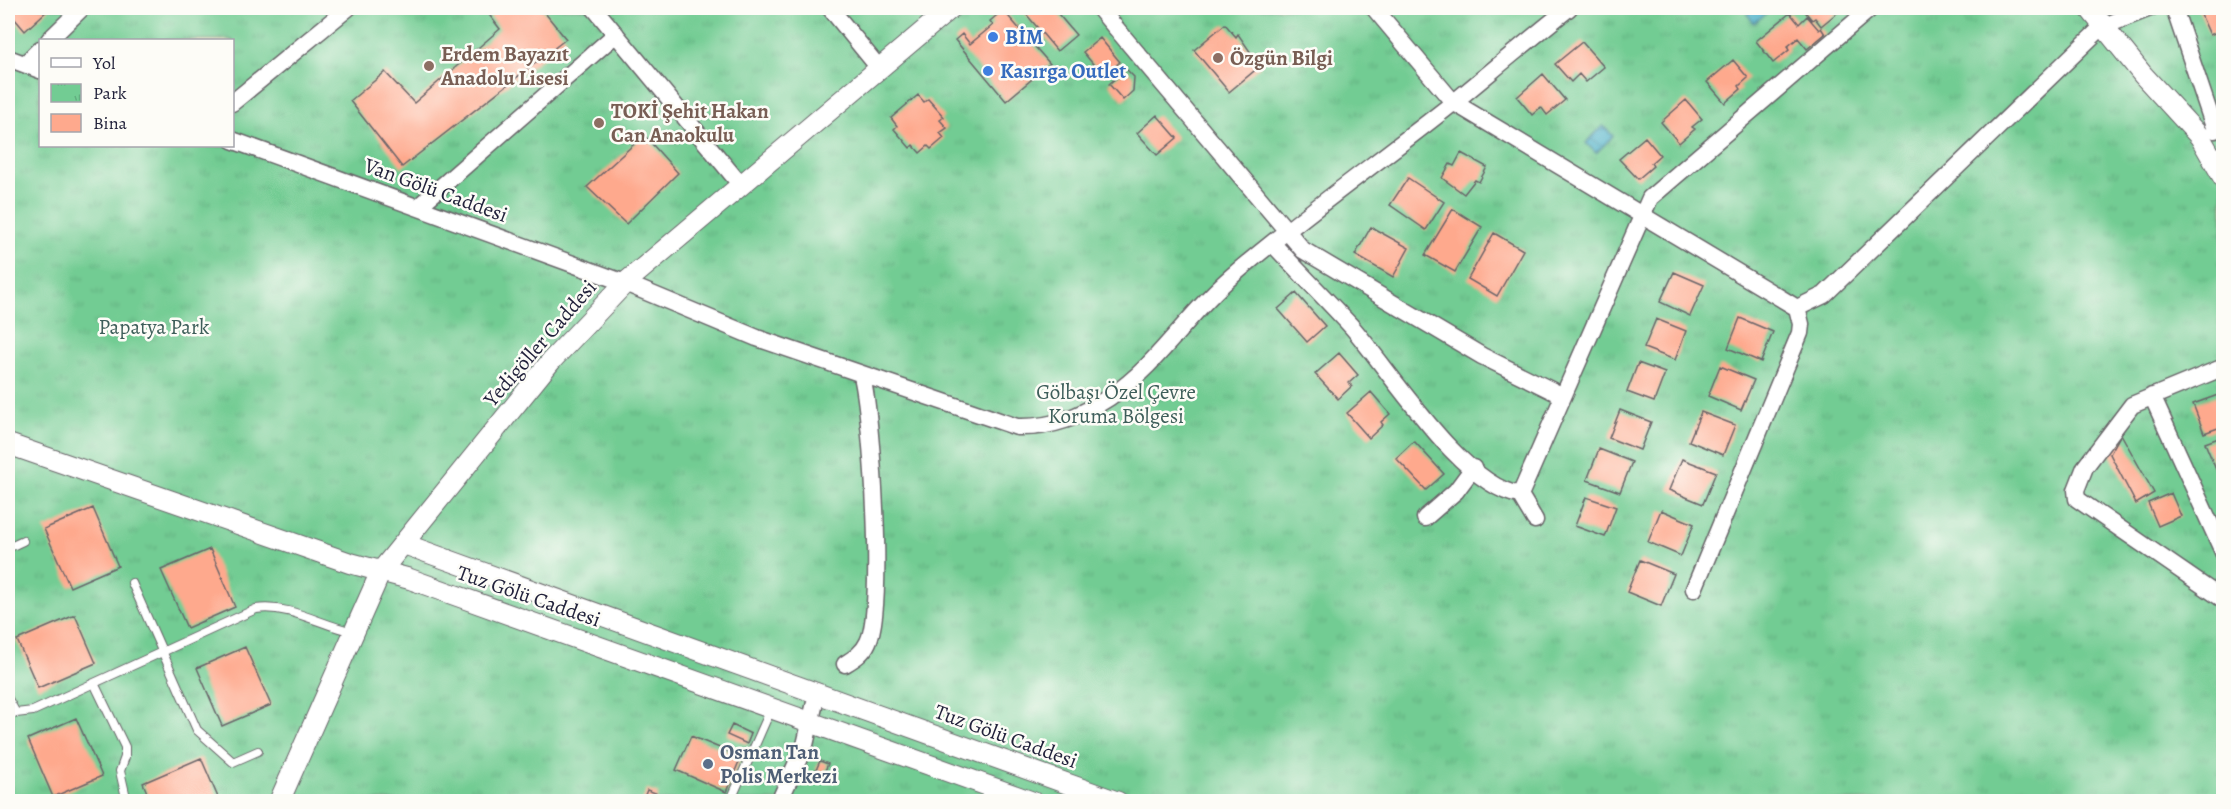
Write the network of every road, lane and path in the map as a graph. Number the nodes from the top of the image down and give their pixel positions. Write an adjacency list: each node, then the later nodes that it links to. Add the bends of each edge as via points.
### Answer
1 (82, 8): 15 (street)
2 (348, 8): 20 (street)
3 (594, 8): 14 (street)
4 (830, 8): 19 (street)
5 (951, 8): 19 (street, Yedigöller Caddesi)
6 (1099, 8): 28 (street)
7 (1374, 8): 21 (street)
8 (1569, 8): 21 (street, Van Gölü Caddesi)
9 (1871, 8): 27 (street, via 1650,198)
10 (2089, 8): 13 (street)
11 (2150, 8): 13 (street)
12 (2174, 8): 22 (street)
13 (2102, 27): 22 (street); 31 (street, via 1824,295)
14 (616, 34): 25 (street); 26 (street)
15 (50, 39)
16 (39, 52): 18 (street)
17 (8, 58): 18 (street)
18 (33, 67)
19 (879, 68): 25 (street, Yedigöller Caddesi)
20 (234, 101)
21 (1453, 102): 27 (street); 28 (street, Van Gölü Caddesi)
22 (2213, 131): 24 (street)
23 (234, 141): 26 (street, Van Gölü Caddesi)
24 (2223, 179)
25 (740, 184): 30 (street, Yedigöller Caddesi)
26 (417, 207): 30 (street, Van Gölü Caddesi)
27 (1641, 216): 31 (street); 34 (street)
28 (1286, 231): 29 (street, Van Gölü Caddesi); 34 (street, via 1317,260 1485,358)
29 (1272, 243): 33 (street, Van Gölü Caddesi, via 1195,311 1137,377 1087,411 1043,427 1017,427); 37 (street, via 1352,328 1449,447)
30 (625, 283): 33 (street, Van Gölü Caddesi); 42 (street, Yedigöller Caddesi, via 551,361)
31 (1797, 308): 47 (street, via 1800,333)
32 (2223, 367): 35 (street)
33 (862, 376): 51 (street, via 870,440 876,589 869,642 860,656)
34 (1563, 396): 38 (street)
35 (2152, 396): 44 (street); 48 (street, via 2132,405 2117,421 2085,467 2076,490 2078,500)
36 (8, 444): 45 (street, Tuz Gölü Caddesi, via 350,564)
37 (1473, 468): 38 (street, via 1498,487); 39 (street, via 1456,491)
38 (1520, 495): 40 (street)
39 (1425, 518)
40 (1535, 520)
41 (23, 542): 43 (lane)
42 (404, 544): 45 (street, Yedigöller Caddesi); 53 (street, Tuz Gölü Caddesi)
43 (8, 548)
44 (2223, 554)
45 (381, 571): 49 (street, Yedigöller Caddesi); 55 (street, Tuz Gölü Caddesi)
46 (132, 583): 50 (lane)
47 (1694, 589)
48 (2223, 600)
49 (354, 632): 50 (lane, via 293,612 265,608); 59 (street, Yedigöller Caddesi)
50 (164, 651): 52 (lane); 57 (lane, via 197,730 233,762)
51 (845, 664)
52 (94, 683): 54 (lane, via 23,714 16,713); 58 (lane, via 125,747 120,771)
53 (817, 694): 56 (street); 63 (street, Tuz Gölü Caddesi)
54 (8, 699)
55 (772, 707): 56 (street, Tuz Gölü Caddesi); 60 (lane)
56 (811, 721): 61 (street, via 805,745); 62 (street, Tuz Gölü Caddesi)
57 (258, 751)
58 (128, 801)
59 (279, 801)
60 (730, 801)
61 (779, 801)
62 (1033, 801)
63 (1118, 801)

